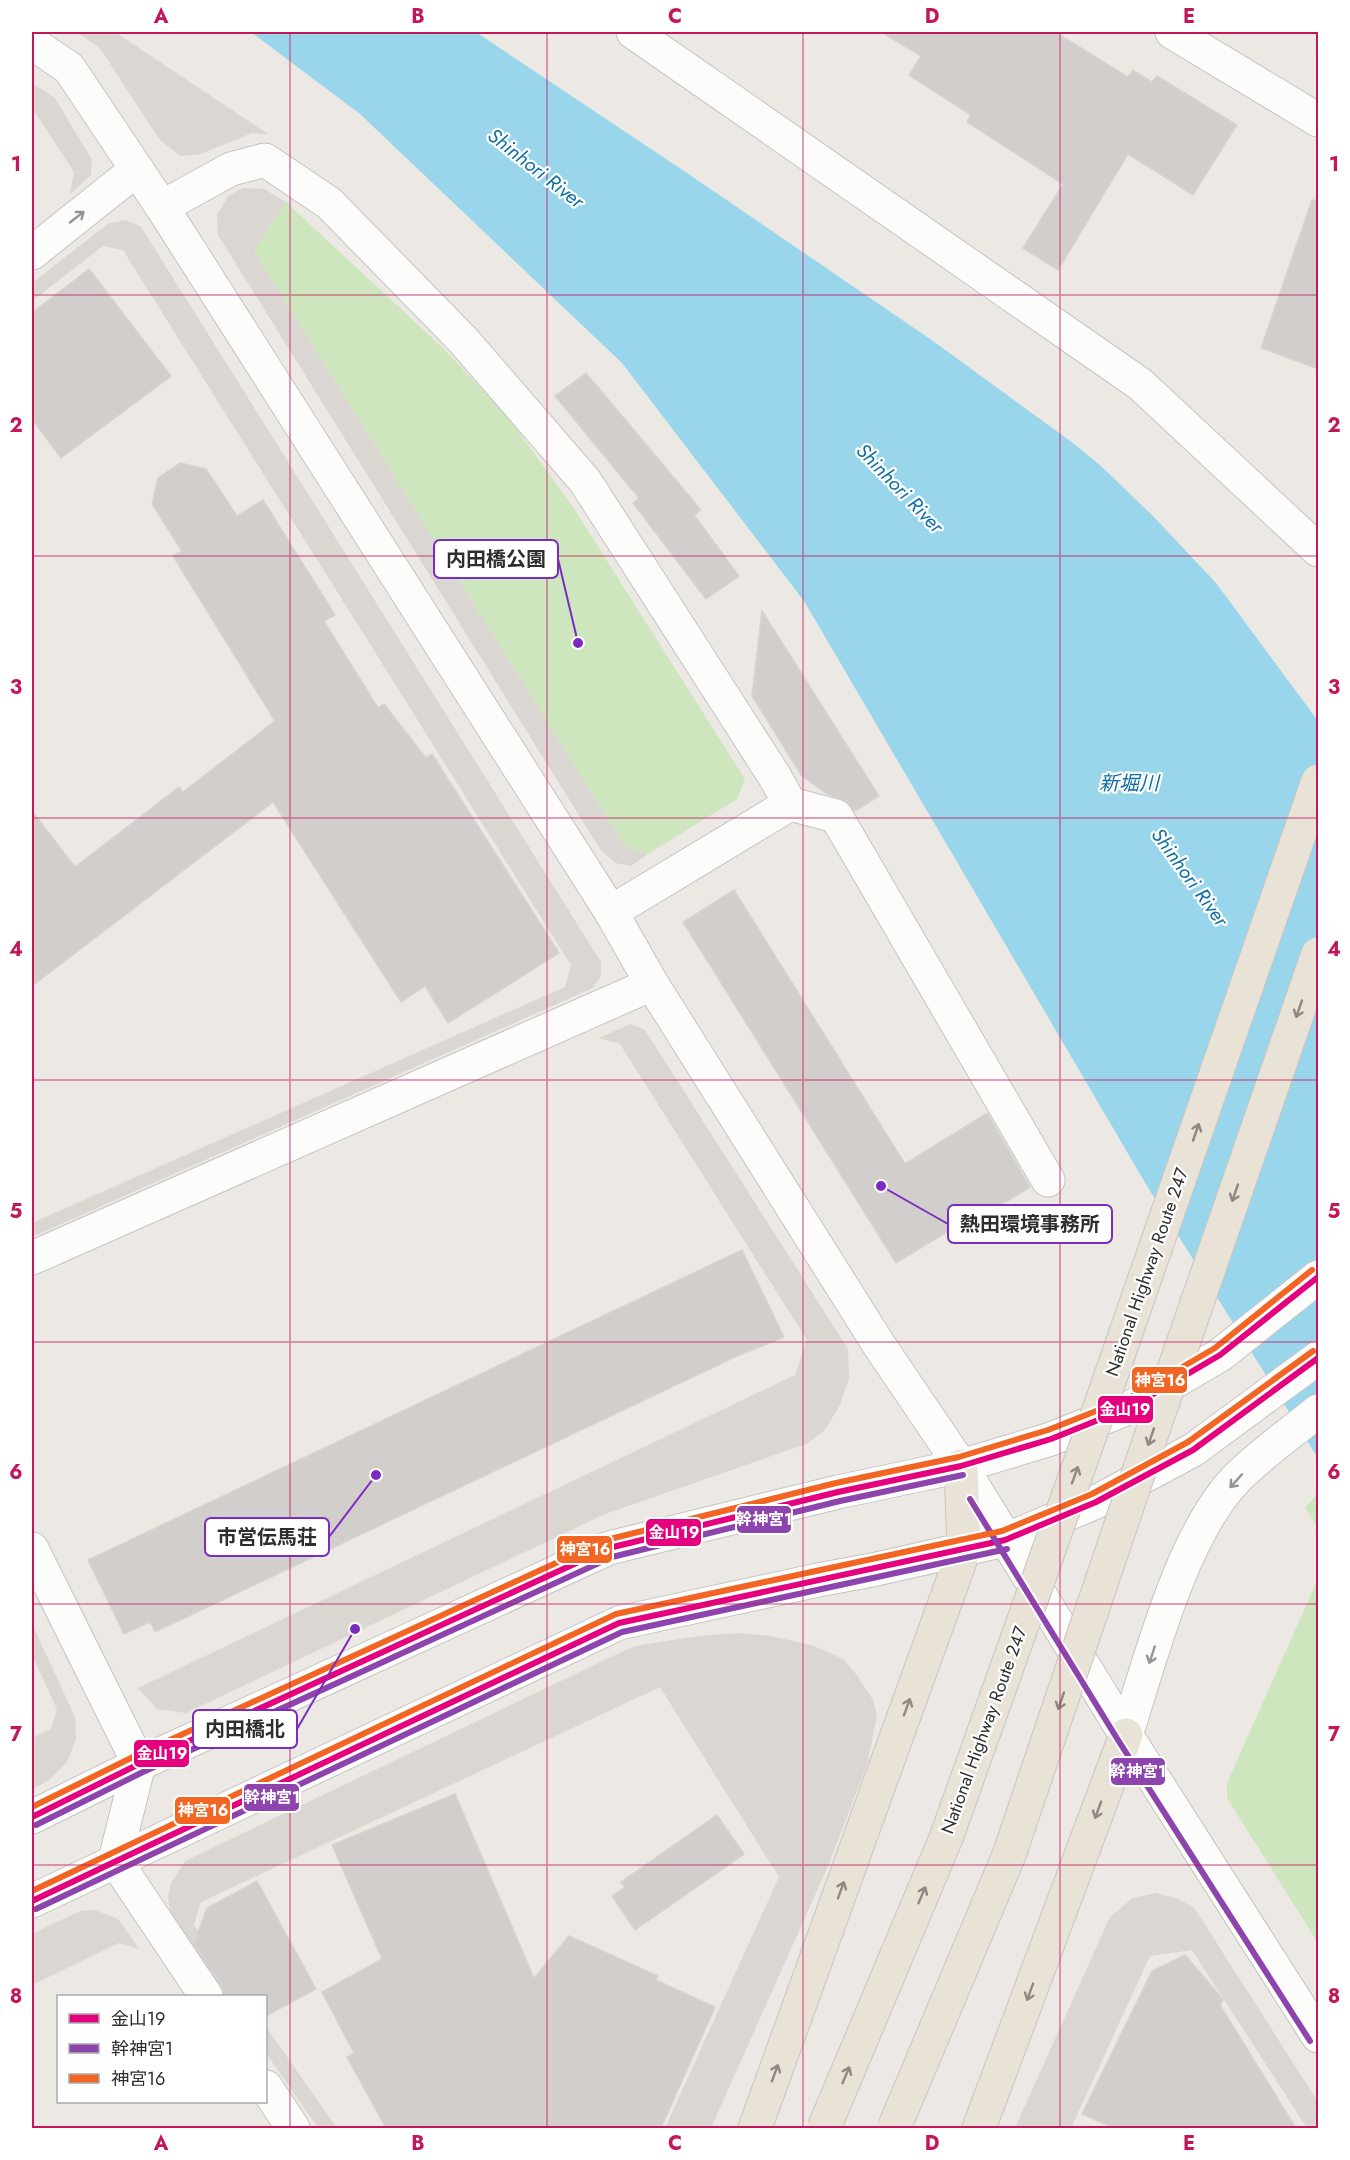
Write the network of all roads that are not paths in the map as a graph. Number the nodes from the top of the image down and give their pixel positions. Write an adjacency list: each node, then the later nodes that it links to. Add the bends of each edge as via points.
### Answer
1 (633, 32): 8 (street, via 1140,384)
2 (1172, 32): 4 (street)
3 (32, 43): 5 (street, via 69,68)
4 (1318, 120)
5 (136, 170): 6 (street); 7 (street, one-way to 5)
6 (162, 207): 10 (street, via 231,170 265,160 329,204 463,340 585,481); 11 (street)
7 (32, 253)
8 (1318, 549)
9 (1318, 781): 33 (highway, National Highway Route 247, one-way to 9, bridge, via 946,1838)
10 (790, 804): 11 (street); 14 (street, via 836,816)
11 (611, 912): 13 (street)
12 (1318, 954): 34 (highway, one-way to 34, bridge, via 1009,1855)
13 (652, 984): 15 (street); 19 (street, via 879,1345)
14 (1048, 1180)
15 (32, 1258)
16 (1318, 1277): 19 (street, via 1220,1355 1133,1406 1051,1439)
17 (1318, 1358): 20 (street, via 1193,1449 1096,1502)
18 (1318, 1411): 23 (street, one-way to 23, via 1237,1478 1207,1517 1174,1588)
19 (961, 1466): 20 (street); 22 (highway); 24 (street, via 609,1548)
20 (1005, 1539): 22 (street); 23 (street)
21 (32, 1549): 24 (street)
22 (964, 1550): 26 (street, via 619,1623); 32 (highway, one-way to 22)
23 (1126, 1735): 29 (street); 35 (highway, one-way to 35)
24 (139, 1764): 25 (street); 26 (street)
25 (32, 1817)
26 (115, 1860): 27 (street); 28 (street)
27 (32, 1901)
28 (205, 1995)
29 (1318, 2036)
30 (267, 2088): 31 (street)
31 (293, 2128)
32 (755, 2128)
33 (824, 2128)
34 (894, 2128)
35 (979, 2128)

